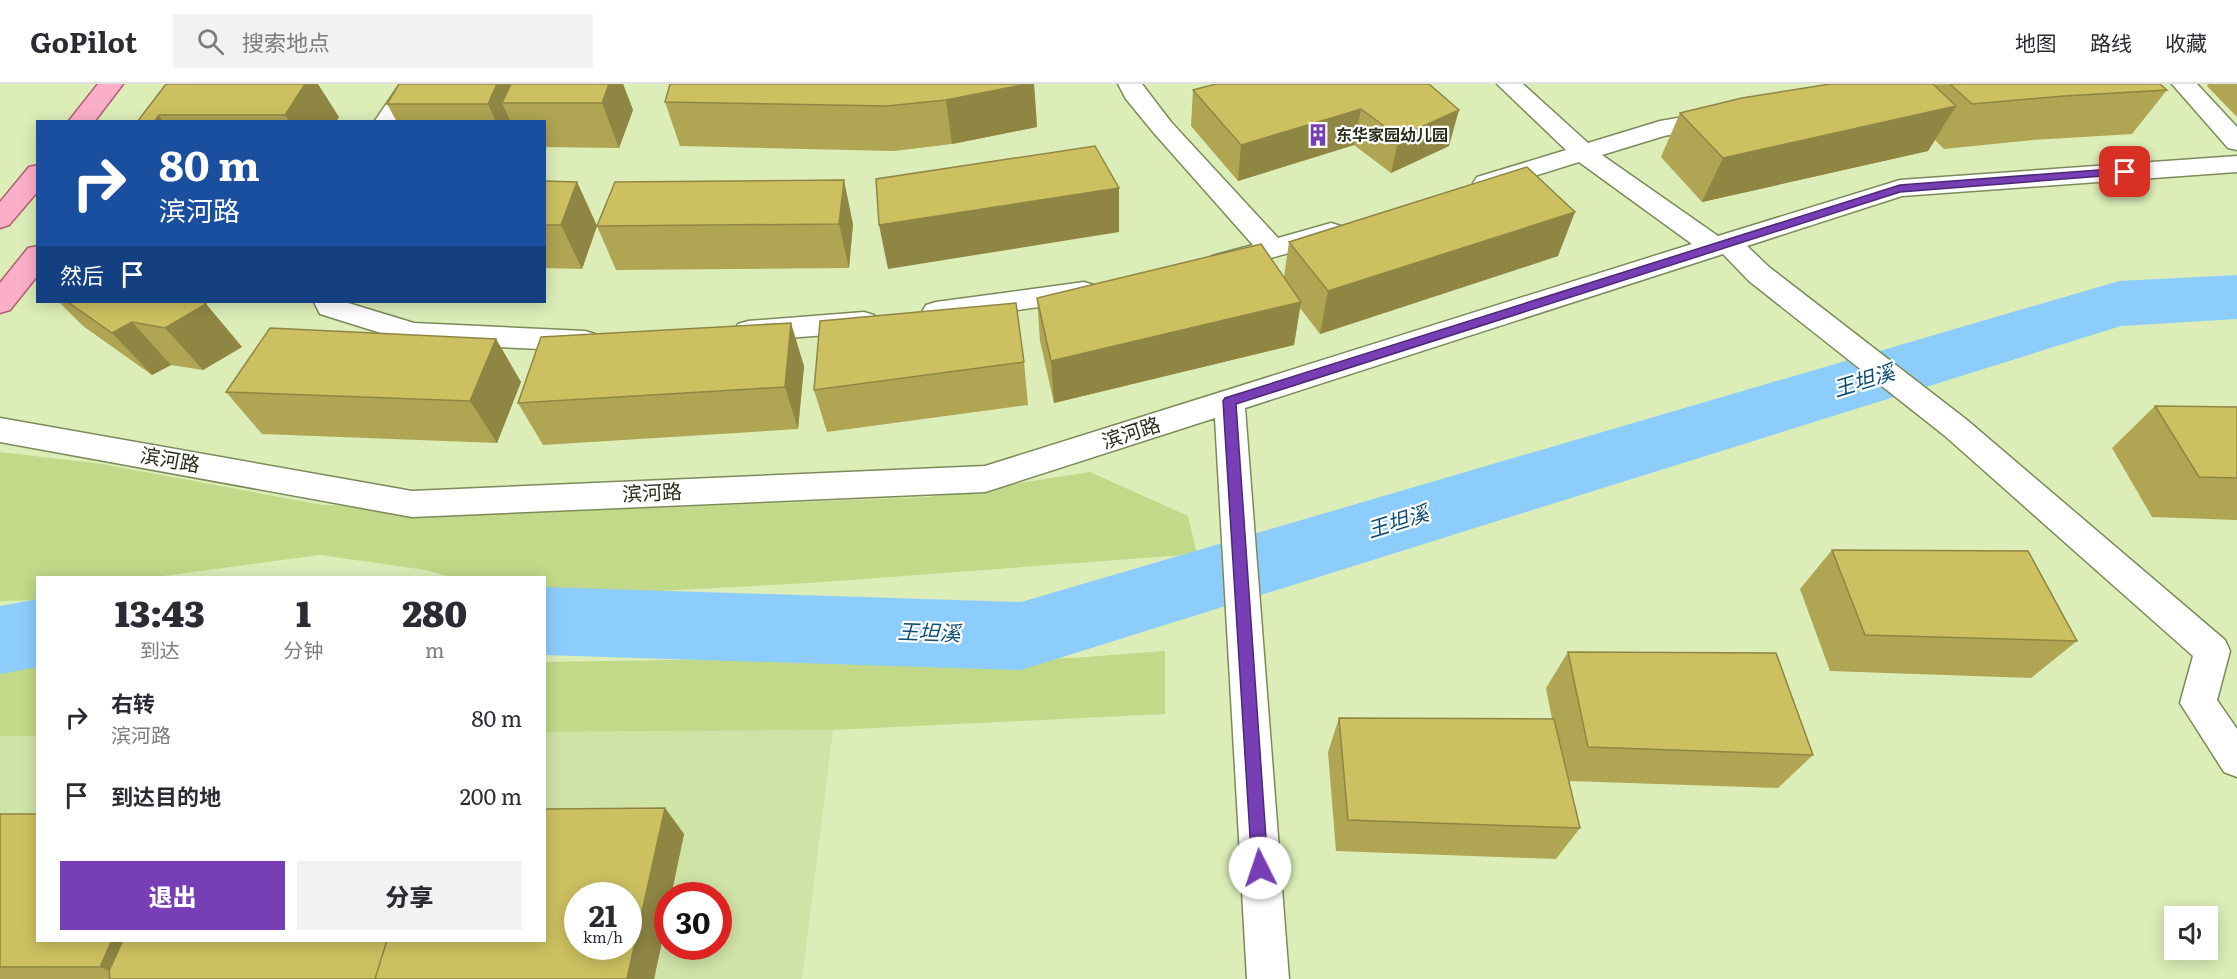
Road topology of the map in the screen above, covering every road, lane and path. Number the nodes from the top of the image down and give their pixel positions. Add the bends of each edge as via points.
1 (111, 84) edge
2 (412, 84) edge
3 (1130, 84) edge
4 (1509, 84) edge
5 (2184, 84) edge
6 (1742, 115) edge
7 (82, 120) edge
8 (387, 120) edge
9 (2237, 142) edge
10 (1584, 153) junction
11 (2237, 164) edge
12 (36, 175) edge
13 (1464, 190) edge
14 (0, 219) edge
15 (1357, 224) edge
16 (1722, 245) junction
17 (1273, 250) junction
18 (36, 258) edge
19 (1193, 270) edge
20 (1112, 288) edge
21 (0, 303) edge
22 (328, 303) edge
23 (721, 333) edge
24 (615, 340) edge
25 (1229, 401) junction
26 (0, 430) edge
27 (2237, 760) edge
28 (1268, 979) edge

1 - 7 main road
2 - 8 street
3 - 17 street via 1162,127
4 - 10 street
5 - 9 street
6 - 10 street via 1660,129
10 - 13 street
10 - 16 street
11 - 16 street, 滨河路 via 1900,188
12 - 14 main road
15 - 17 street
16 - 25 street, 滨河路
16 - 27 street via 1956,428 2212,651 2198,703
17 - 19 street
18 - 21 main road
20 - 23 street via 839,325
22 - 24 street via 330,307 413,333
25 - 26 street, 滨河路 via 986,479 412,504
25 - 28 street

